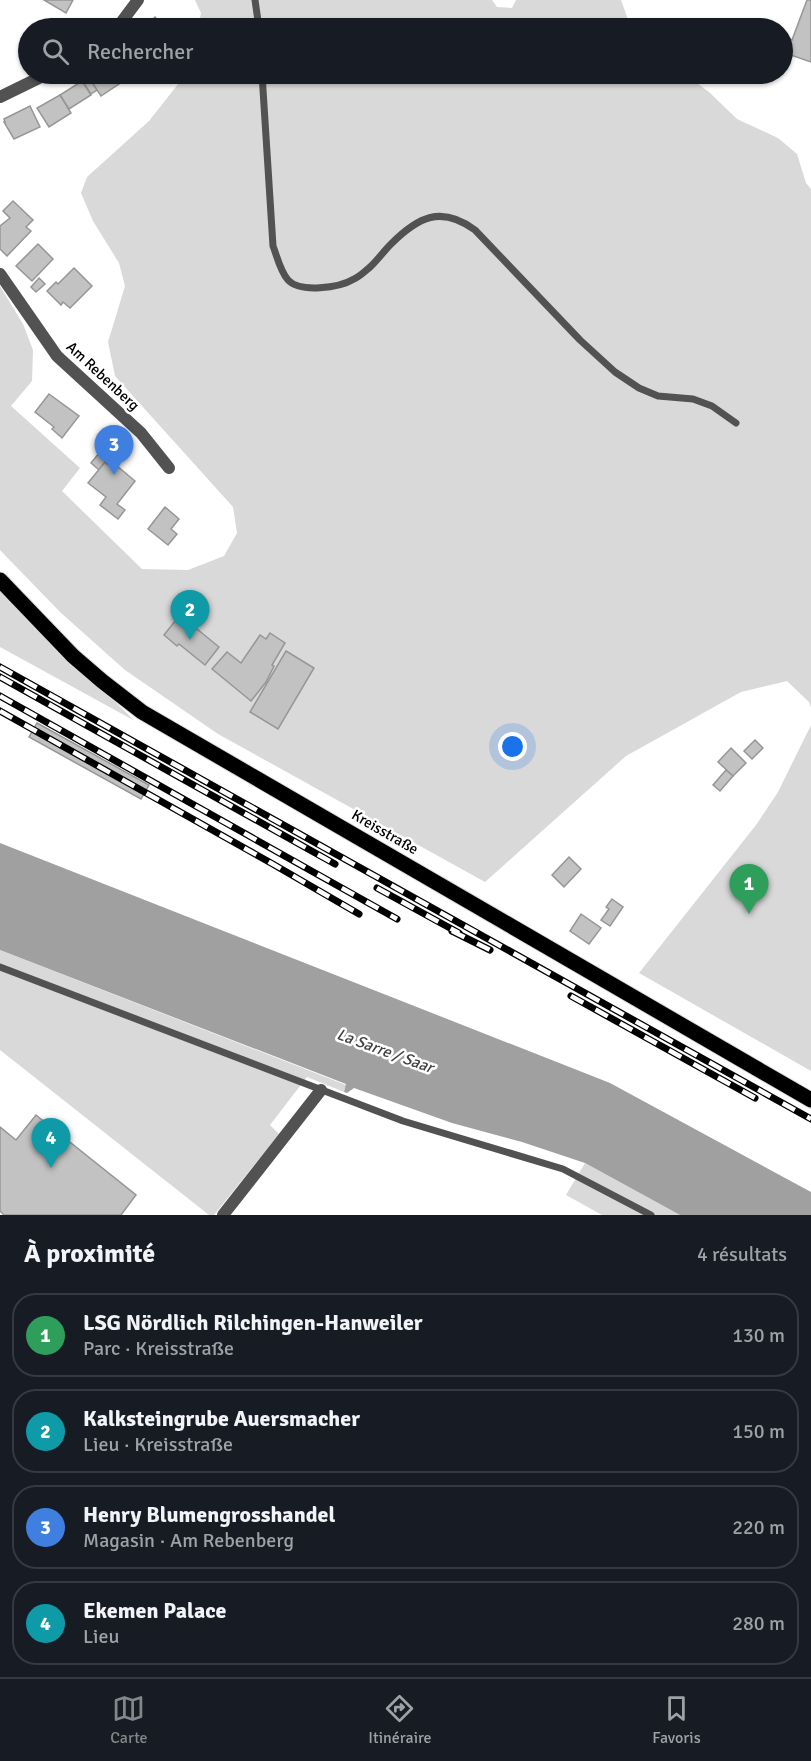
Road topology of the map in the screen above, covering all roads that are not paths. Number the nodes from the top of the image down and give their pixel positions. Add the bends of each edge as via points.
1 (138, 0) edge
2 (255, 0) edge
3 (124, 18) edge
4 (258, 18) edge
5 (27, 84) edge
6 (263, 84) edge
7 (0, 97) edge
8 (0, 274) edge
9 (736, 423) dead end
10 (169, 468) dead end
11 (0, 580) edge
12 (0, 967) edge
13 (321, 1090) junction
14 (811, 1100) edge
15 (223, 1215) edge
16 (651, 1215) edge

1 - 3 street
2 - 4 lane
5 - 7 street
6 - 9 lane via 273,246 288,281 315,288 342,284 371,266 421,220 450,216 475,230 615,372 658,396 693,399 712,406
8 - 10 street, Am Rebenberg via 57,356 141,433
11 - 14 main road, Kreisstraße via 73,656 142,712
12 - 13 lane
13 - 15 street
13 - 16 lane via 445,1136 563,1169

